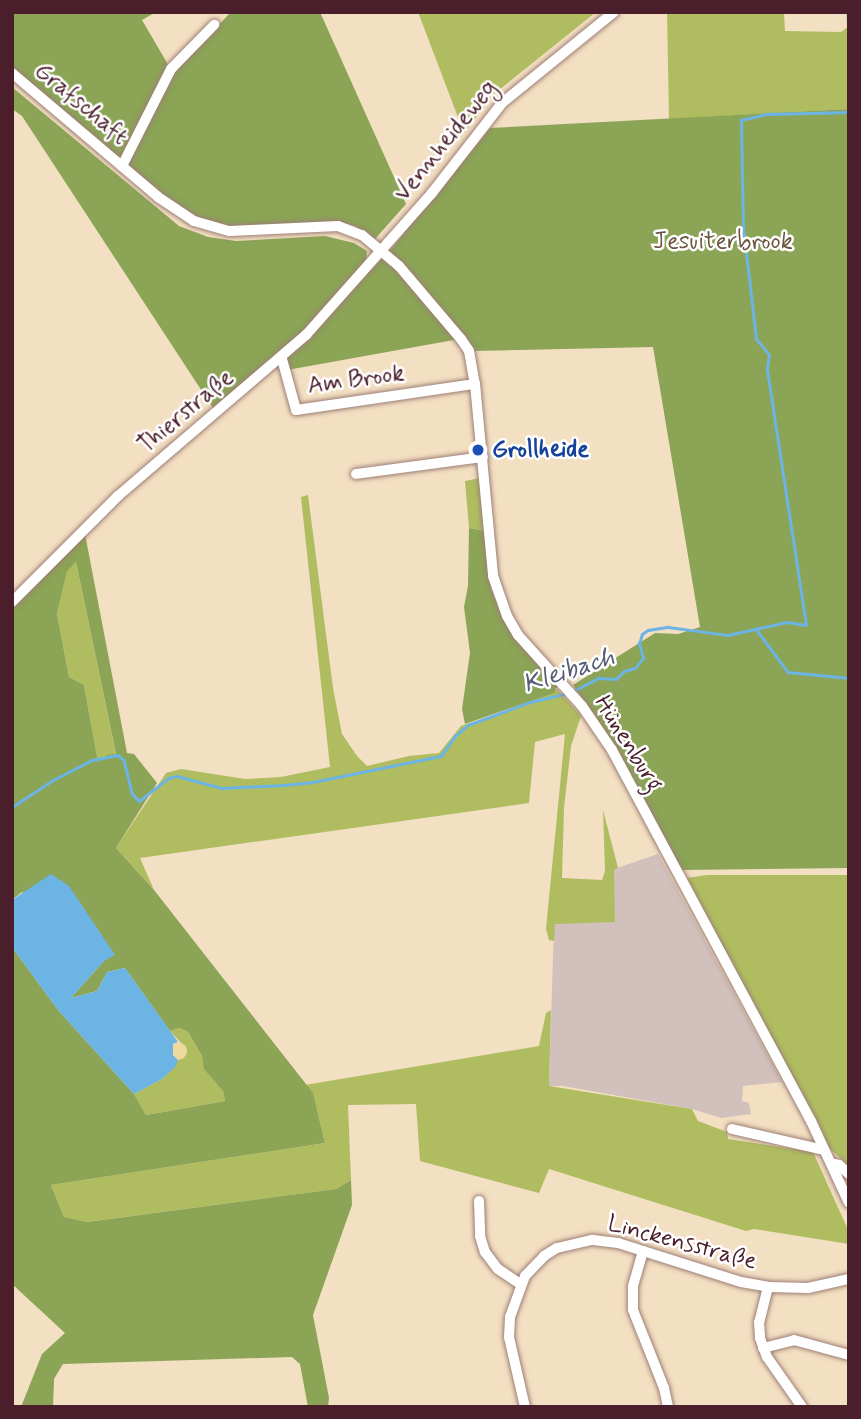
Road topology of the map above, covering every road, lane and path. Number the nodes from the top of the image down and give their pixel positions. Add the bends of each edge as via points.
1 (614, 12) edge
2 (214, 25) dead end
3 (12, 73) edge
4 (122, 166) junction
5 (383, 251) junction
6 (282, 359) junction
7 (475, 384) junction
8 (483, 457) junction
9 (356, 474) dead end
10 (12, 602) edge
11 (732, 1129) dead end
12 (824, 1150) junction
13 (831, 1163) junction
14 (849, 1174) edge
15 (479, 1201) dead end
16 (849, 1203) edge
17 (643, 1251) junction
18 (849, 1279) edge
19 (520, 1284) junction
20 (768, 1287) junction
21 (763, 1348) junction
22 (849, 1355) edge
23 (525, 1407) edge
24 (668, 1407) edge
25 (802, 1407) edge

1 - 5 street, Vennheideweg via 502,103
2 - 4 street, Grafschaft via 171,69
3 - 4 street, Grafschaft
4 - 5 street, Grafschaft via 179,213 209,227 252,231 338,226 362,235
5 - 6 street, Thierstraße
5 - 7 street, Hünenburg via 461,339 469,351
6 - 7 street, Am Brook via 296,410
6 - 10 street, Thierstraße via 113,501
7 - 8 street, Hünenburg
8 - 9 street
8 - 12 street, Hünenburg via 490,556 498,594 518,635 600,729
11 - 12 street
12 - 13 street, Hünenburg
13 - 14 street
13 - 16 street, Hünenburg
15 - 19 street via 485,1252 498,1269
17 - 19 street, Linckensstraße via 603,1240 566,1245 544,1256
17 - 20 street, Linckensstraße
17 - 24 street via 632,1287 632,1310
18 - 20 street, Linckensstraße via 808,1288
19 - 23 street, Linckensstraße via 509,1337
20 - 21 street via 758,1322
21 - 22 street via 794,1340
21 - 25 street

